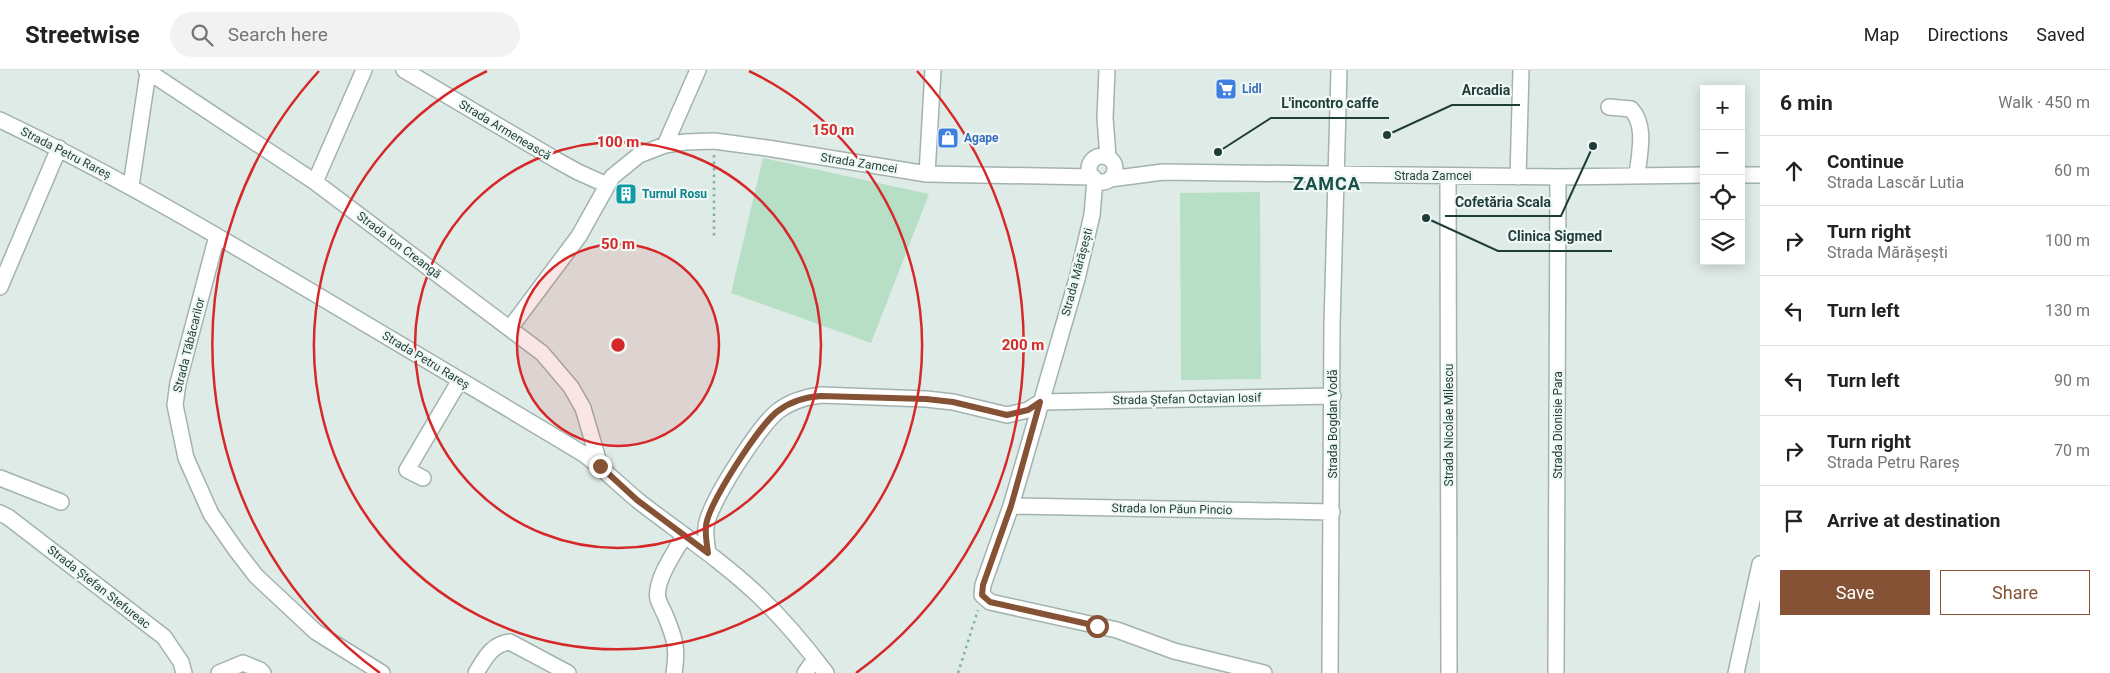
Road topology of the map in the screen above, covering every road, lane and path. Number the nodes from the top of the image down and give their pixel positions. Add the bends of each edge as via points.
1 (364, 70) edge
2 (404, 70) edge
3 (698, 70) edge
4 (933, 70) edge
5 (1107, 70) edge
6 (1339, 70) edge
7 (1521, 70) edge
8 (147, 71) edge
9 (1609, 107) dead end
10 (0, 120) edge
11 (714, 141) junction
12 (665, 145) junction
13 (59, 148) junction
14 (1101, 170) junction
15 (927, 174) junction
16 (1335, 175) junction
17 (1700, 175) edge
18 (1745, 175) edge
19 (1760, 175) edge
20 (1448, 176) junction
21 (1637, 176) junction
22 (1518, 177) junction
23 (1558, 177) junction
24 (315, 182) junction
25 (607, 185) junction
26 (131, 186) junction
27 (217, 236) junction
28 (714, 238) dead end
29 (0, 287) edge
30 (510, 328) junction
31 (460, 380) junction
32 (1333, 396) junction
33 (1040, 402) junction
34 (600, 466) junction
35 (0, 478) edge
36 (423, 478) dead end
37 (61, 502) dead end
38 (1011, 506) junction
39 (1332, 512) junction
40 (0, 513) edge
41 (684, 536) junction
42 (708, 553) junction
43 (1760, 564) edge
44 (982, 595) junction
45 (815, 659) junction
46 (373, 671) edge
47 (184, 673) edge
48 (219, 673) edge
49 (263, 673) edge
50 (476, 673) edge
51 (568, 673) edge
52 (674, 673) edge
53 (806, 673) edge
54 (826, 673) edge
55 (958, 673) edge
56 (1264, 673) edge
57 (1330, 673) edge
58 (1449, 673) edge
59 (1556, 673) edge
60 (1736, 673) edge

1 - 24 street
2 - 25 street, Strada Armenească via 564,165
3 - 12 street
4 - 15 street
5 - 14 street, Strada Mărășești
6 - 16 street, Strada Bogdan Vodă
7 - 22 street
8 - 24 street, Strada Ion Creangă
8 - 26 street
9 - 21 street via 1631,109 1638,116
10 - 13 street, Strada Petru Rareș
11 - 12 street, Strada Zamcei
11 - 15 street, Strada Zamcei
11 - 28 path
12 - 25 street, Strada Zamcei via 640,155 612,177
13 - 26 street, Strada Petru Rareș
13 - 29 street
14 - 15 street, Strada Zamcei via 1054,176
14 - 16 street, Strada Zamcei
14 - 33 street, Strada Mărășești via 1077,279
16 - 20 street, Strada Zamcei
16 - 32 street, Strada Bogdan Vodă
17 - 21 street, Strada Zamcei
18 - 19 street
20 - 22 street, Strada Zamcei
20 - 58 street, Strada Nicolae Milescu
21 - 23 street, Strada Zamcei
22 - 23 street, Strada Zamcei
23 - 59 street, Strada Dionisie Para
24 - 30 street, Strada Ion Creangă
25 - 30 street, Strada Zamcei via 579,236
26 - 27 street, Strada Petru Rareș
27 - 31 street, Strada Petru Rareș
27 - 46 street, Strada Tăbăcarilor via 175,405 186,458 211,514 256,576 316,632
30 - 34 street, Strada Ion Creangă via 542,353 570,388 583,408
31 - 34 street, Strada Petru Rareș
31 - 36 street via 407,470
32 - 33 street, Strada Ștefan Octavian Iosif
32 - 39 street, Strada Bogdan Vodă
33 - 38 street, Strada Mărășești
33 - 42 street via 1028,410 1007,415 926,399 821,396 806,397 789,404 766,424 727,481 708,517
34 - 41 street, Strada Petru Rareș
35 - 37 street
38 - 39 street, Strada Ion Păun Pincio
38 - 44 street, Strada Mărășești
39 - 57 street, Strada Bogdan Vodă
40 - 47 street, Strada Ștefan Stefureac via 164,637 181,662
41 - 42 street, Strada Petru Rareș
41 - 52 street via 658,589 658,600 675,639
42 - 45 street, Strada Petru Rareș via 758,595
43 - 60 street
44 - 55 path
44 - 56 street via 990,602 1117,630 1174,651
45 - 53 street
45 - 54 street, Strada Petru Rareș
48 - 49 street via 243,663
50 - 51 street via 488,653 498,644 510,642

